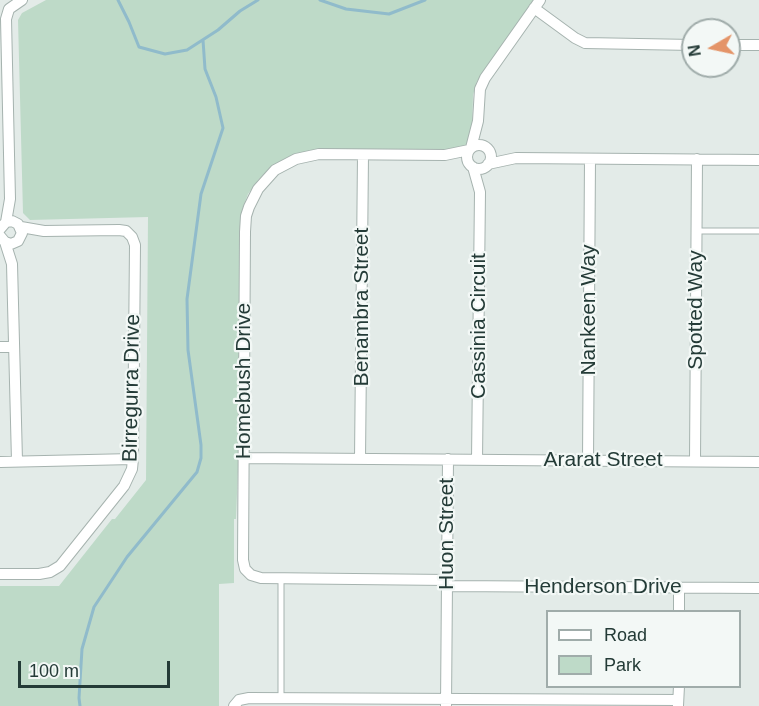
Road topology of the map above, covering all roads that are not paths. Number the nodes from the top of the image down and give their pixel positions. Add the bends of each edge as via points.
1 (21, 0) edge
2 (537, 4) edge
3 (681, 45) edge
4 (741, 45) edge
5 (759, 45) edge
6 (478, 120) junction
7 (470, 149) junction
8 (487, 149) junction
9 (363, 155) junction
10 (445, 155) junction
11 (516, 158) junction
12 (590, 159) junction
13 (697, 159) junction
14 (759, 160) edge
15 (487, 165) junction
16 (471, 166) junction
17 (480, 192) junction
18 (10, 199) junction
19 (19, 226) junction
20 (44, 231) junction
21 (697, 231) junction
22 (759, 231) edge
23 (2, 232) edge
24 (19, 240) junction
25 (12, 264) junction
26 (0, 347) edge
27 (13, 347) junction
28 (243, 458) junction
29 (133, 459) junction
30 (360, 459) junction
31 (447, 459) junction
32 (477, 459) junction
33 (588, 460) junction
34 (17, 461) junction
35 (695, 461) junction
36 (0, 462) edge
37 (759, 462) edge
38 (0, 574) edge
39 (281, 579) junction
40 (447, 583) junction
41 (680, 587) junction
42 (759, 588) edge
43 (679, 610) edge
44 (280, 698) junction
45 (446, 703) edge
46 (678, 703) edge
47 (234, 706) edge

1 - 18 street via 9,9 6,19
2 - 3 street via 574,38 585,43
2 - 6 street via 485,78 479,95
4 - 5 street
6 - 7 street
6 - 8 street
7 - 8 street via 478,145
7 - 10 street, Homebush Drive
7 - 16 street via 467,157
8 - 11 street
8 - 15 street
9 - 10 street, Homebush Drive
9 - 28 street, Homebush Drive via 319,154 296,159 269,176 253,197 245,232
9 - 30 street, Benambra Street
10 - 16 street, Homebush Drive
11 - 12 street
11 - 15 street
12 - 13 street
12 - 33 street, Nankeen Way
13 - 14 street
13 - 21 street, Spotted Way
15 - 16 street via 480,169
15 - 17 street, Cassinia Circuit
16 - 17 street, Cassinia Circuit
17 - 32 street, Cassinia Circuit
18 - 19 street
18 - 23 street
19 - 20 street
19 - 23 street via 12,221
19 - 24 street
20 - 24 street
20 - 29 street, Birregurra Drive via 119,230 126,231 134,240
21 - 22 lane
21 - 35 street, Spotted Way
23 - 24 street via 11,244
23 - 25 street
24 - 25 street
25 - 27 street
26 - 27 street
27 - 34 street
28 - 30 street, Huon Street
28 - 39 street, Homebush Drive via 243,564 255,577
29 - 34 street
29 - 38 street, Birregurra Drive via 124,486 60,566 39,574
30 - 31 street, Huon Street
31 - 32 street, Ararat Street
31 - 40 street, Huon Street
32 - 33 street, Ararat Street
33 - 35 street, Ararat Street
34 - 36 street
35 - 37 street, Ararat Street
39 - 40 street, Homebush Drive
39 - 44 lane
40 - 41 street, Henderson Drive
40 - 45 street, Huon Street
41 - 42 street, Henderson Drive
41 - 43 street
44 - 45 street
44 - 47 street via 242,699
45 - 46 street

